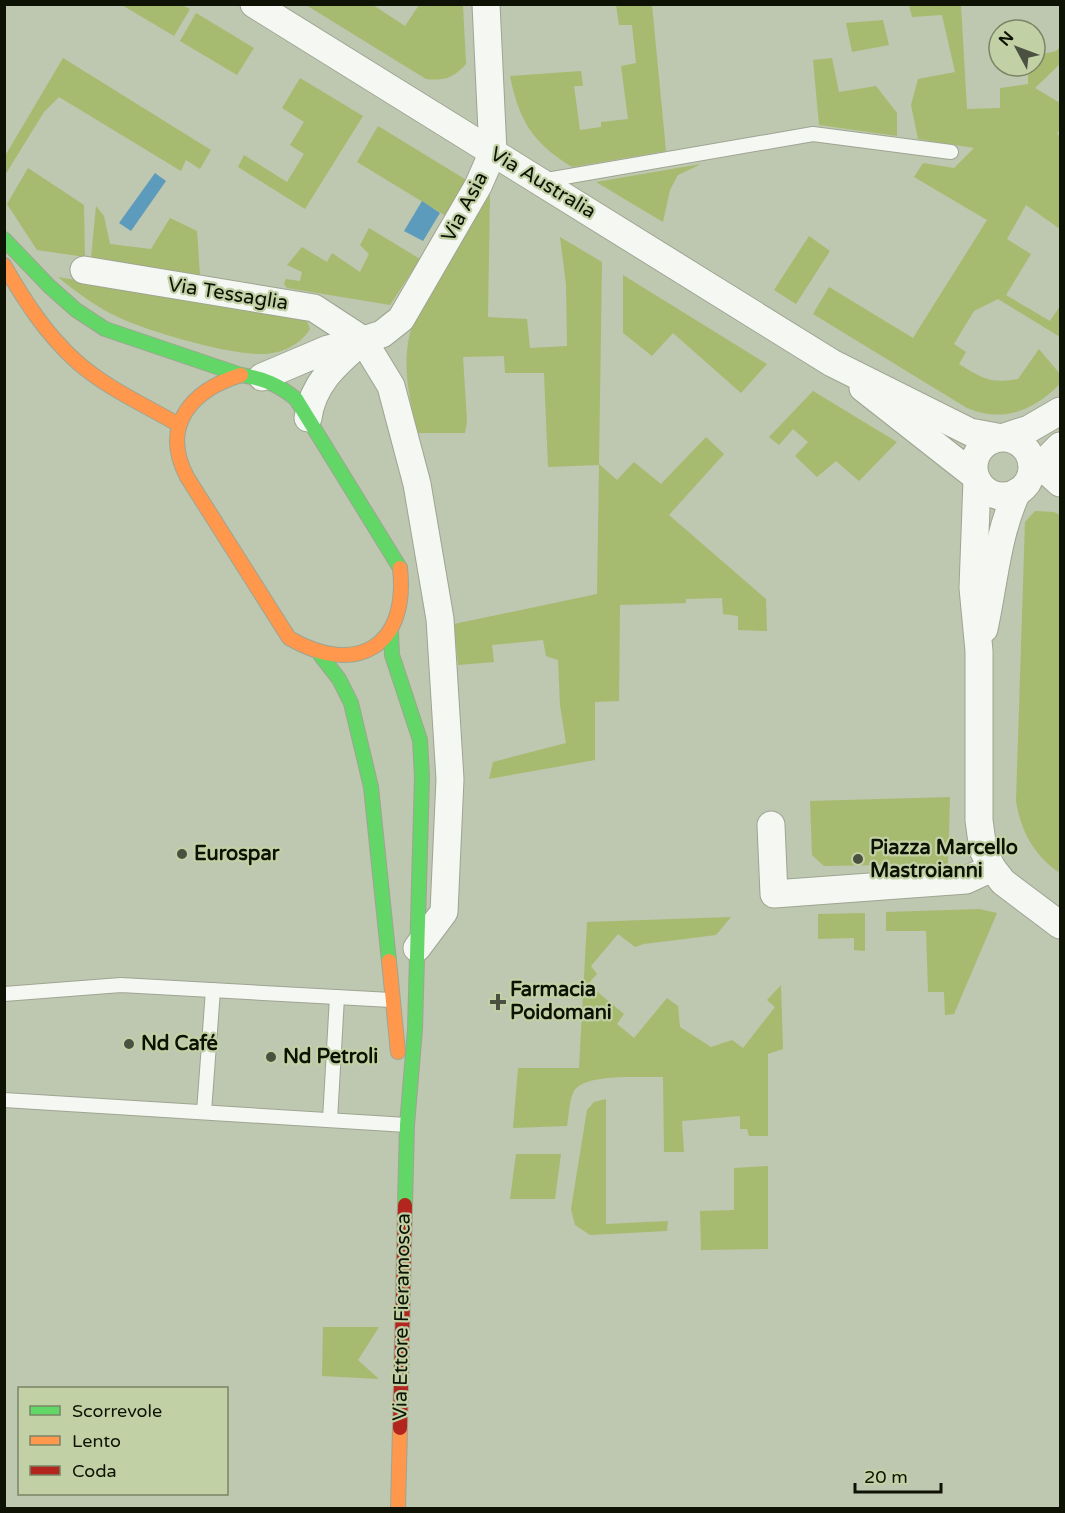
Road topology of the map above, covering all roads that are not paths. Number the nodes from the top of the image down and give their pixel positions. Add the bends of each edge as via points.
1 (254, 4) edge
2 (486, 4) edge
3 (493, 152) junction
4 (951, 152) dead end
5 (541, 181) junction
6 (4, 239) edge
7 (4, 265) edge
8 (84, 270) dead end
9 (363, 340) junction
10 (832, 363) junction
11 (251, 376) junction
12 (1060, 411) edge
13 (308, 418) junction
14 (179, 425) junction
15 (1000, 437) junction
16 (1060, 446) edge
17 (1028, 476) junction
18 (976, 478) junction
19 (1060, 483) edge
20 (1060, 496) edge
21 (390, 632) junction
22 (979, 651) junction
23 (321, 656) junction
24 (771, 825) dead end
25 (992, 868) junction
26 (1060, 925) edge
27 (417, 948) junction
28 (213, 990) junction
29 (4, 994) edge
30 (337, 997) junction
31 (391, 1000) junction
32 (4, 1100) edge
33 (204, 1112) junction
34 (330, 1120) junction
35 (407, 1125) junction
36 (398, 1509) edge

1 - 3 street, Via Australia
2 - 3 street, Via Asia
3 - 5 street, Via Australia
3 - 9 street, Via Asia via 478,186 401,319 381,334
4 - 5 lane via 813,134
5 - 10 street, Via Australia
6 - 11 main road via 56,292 105,330
7 - 14 main road via 27,304 61,347 90,372
8 - 9 street, Via Tessaglia via 314,308
9 - 11 street
9 - 13 street via 320,383
9 - 27 street via 391,386 417,484 440,620 450,778 447,895 444,912
10 - 15 street via 969,432
10 - 18 street
11 - 13 main road via 280,385 296,399
11 - 14 main road via 221,379 203,390 189,405
12 - 15 street via 1029,429
13 - 21 main road via 400,566 404,602
14 - 23 main road via 181,464 289,638
15 - 17 street via 1015,439 1024,446
15 - 18 street via 980,448 973,466
16 - 17 street
17 - 18 street via 1006,496 984,489
17 - 19 street
17 - 20 street
17 - 22 street via 1003,526
18 - 22 street via 973,588
21 - 23 main road via 374,647 357,655
21 - 27 main road via 392,655 420,740
22 - 25 street via 979,820 982,850
23 - 31 main road via 351,703 371,787
24 - 25 street via 774,894 966,880
25 - 26 street via 1003,882
27 - 35 main road
28 - 29 lane via 121,985
28 - 30 lane
28 - 33 lane
30 - 31 lane
30 - 34 lane
31 - 35 main road
32 - 33 lane
33 - 34 lane
34 - 35 lane
35 - 36 main road, Via Ettore Fieramosca

